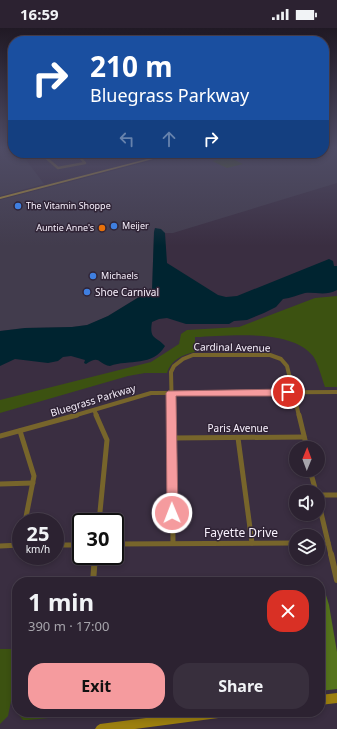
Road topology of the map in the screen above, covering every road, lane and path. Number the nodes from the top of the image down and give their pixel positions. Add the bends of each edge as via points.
1 (66, 181) edge
2 (0, 198) edge
3 (293, 392) junction
4 (337, 392) edge
5 (171, 393) junction
6 (94, 410) junction
7 (20, 431) junction
8 (0, 436) edge
9 (304, 437) junction
10 (172, 438) junction
11 (238, 438) junction
12 (305, 441) edge
13 (33, 483) junction
14 (0, 484) edge
15 (325, 495) edge
16 (337, 495) edge
17 (27, 513) edge
18 (100, 513) edge
19 (323, 521) edge
20 (173, 543) junction
21 (252, 543) junction
22 (289, 543) edge
23 (328, 543) joint
24 (124, 544) edge
25 (12, 545) edge
26 (0, 546) edge
27 (94, 565) edge
28 (93, 577) edge
29 (337, 580) edge
30 (337, 698) edge
31 (325, 699) edge
32 (189, 717) edge
33 (100, 729) edge

1 - 2 main road
3 - 4 street, Bluegrass Parkway
3 - 5 street, Bluegrass Parkway
3 - 5 street, Cardinal Avenue via 285,363 264,354 188,356 173,367
3 - 9 street, Cardinal Avenue
5 - 6 street, Bluegrass Parkway via 140,395
5 - 10 street, Cardinal Avenue
6 - 7 street, Bluegrass Parkway
6 - 18 street via 107,440
7 - 8 street, Bluegrass Parkway
7 - 13 street via 33,473
9 - 11 street, Paris Avenue
9 - 12 street, Cardinal Avenue
10 - 11 street, Paris Avenue
10 - 20 street, Cardinal Avenue
11 - 21 street
13 - 14 street
13 - 17 street
15 - 16 street
19 - 23 street
20 - 21 street, Fayette Drive
20 - 24 street, Fayette Drive
21 - 22 street, Fayette Drive
23 - 29 street
25 - 26 street
27 - 28 street
30 - 31 main road
32 - 33 main road

